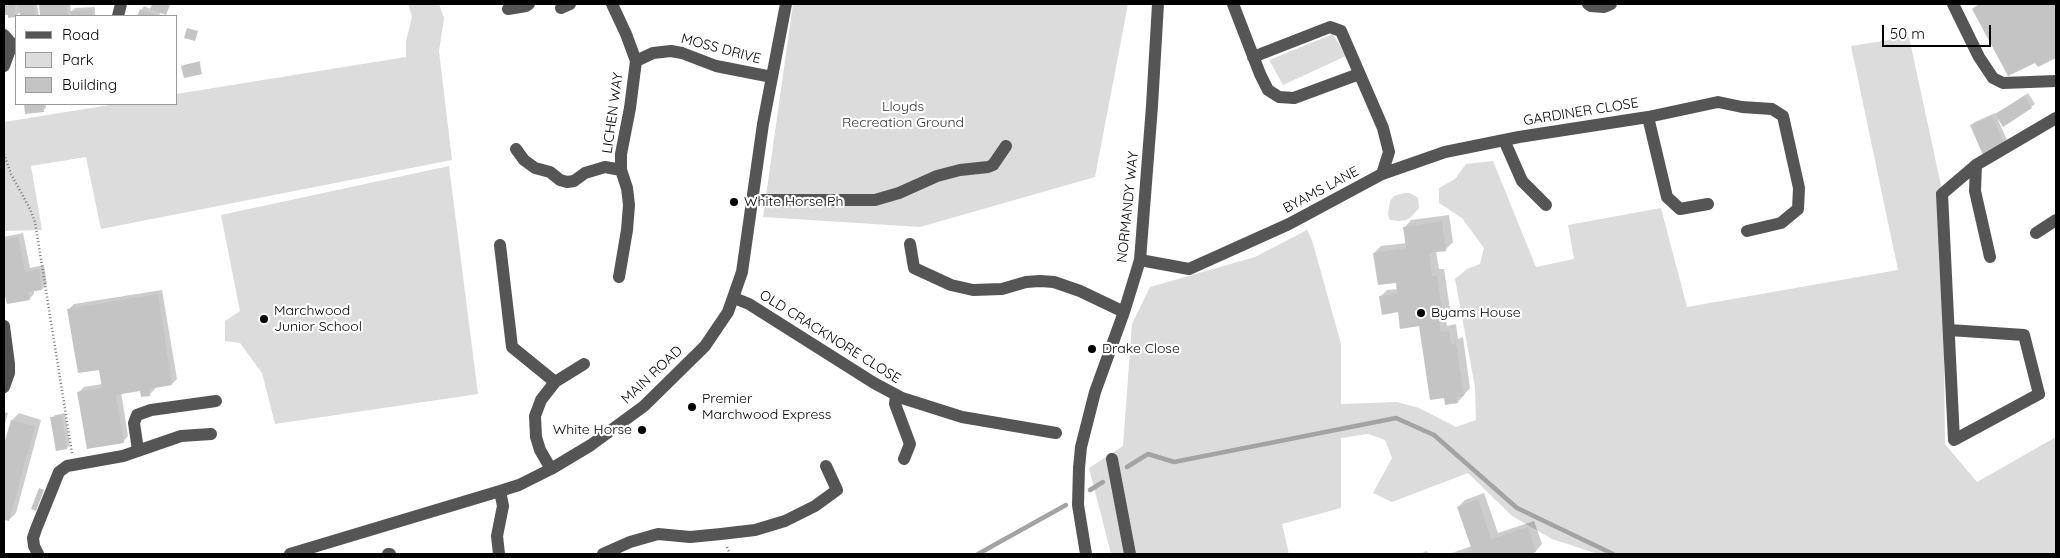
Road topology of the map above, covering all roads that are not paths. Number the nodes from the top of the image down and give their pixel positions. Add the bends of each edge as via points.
1 (529, 4) edge
2 (612, 4) edge
3 (786, 4) edge
4 (1158, 4) edge
5 (1233, 4) edge
6 (1588, 4) edge
7 (1611, 4) edge
8 (1953, 4) edge
9 (508, 9) dead end
10 (4, 35) edge
11 (14, 47) edge
12 (1252, 57) junction
13 (636, 60) junction
14 (4, 66) edge
15 (1359, 74) junction
16 (772, 77) junction
17 (2056, 81) edge
18 (1648, 117) junction
19 (2056, 118) edge
20 (1520, 137) joint
21 (1504, 140) junction
22 (1006, 146) dead end
23 (516, 149) dead end
24 (1976, 165) junction
25 (621, 170) junction
26 (1382, 174) junction
27 (752, 200) junction
28 (1708, 204) dead end
29 (1546, 205) dead end
30 (2056, 220) edge
31 (1747, 231) dead end
32 (2036, 233) dead end
33 (910, 244) dead end
34 (500, 245) dead end
35 (1990, 257) dead end
36 (1140, 260) junction
37 (619, 277) dead end
38 (734, 298) junction
39 (1124, 312) junction
40 (4, 326) edge
41 (1949, 330) junction
42 (584, 364) dead end
43 (555, 382) junction
44 (4, 386) edge
45 (896, 395) junction
46 (216, 401) dead end
47 (1056, 433) dead end
48 (210, 434) dead end
49 (138, 450) junction
50 (904, 458) dead end
51 (1112, 459) dead end
52 (826, 466) dead end
53 (551, 469) junction
54 (500, 491) junction
55 (38, 554) edge
56 (290, 554) edge
57 (499, 554) edge
58 (604, 554) edge
59 (1086, 554) edge
60 (1130, 554) edge

1 - 9 street
2 - 13 street
3 - 16 street, MAIN ROAD
4 - 36 street, NORMANDY WAY
5 - 12 street
6 - 7 street via 1604,7
8 - 17 street via 1993,78 2003,83
10 - 11 street
11 - 14 street
12 - 15 street via 1268,90 1279,97 1294,98
12 - 15 street via 1330,27 1341,31
13 - 16 street, MOSS DRIVE via 652,53 671,51 716,66
13 - 25 street, LICHEN WAY
15 - 26 street via 1383,128 1389,152
16 - 27 street, MAIN ROAD
18 - 20 street, GARDINER CLOSE
18 - 28 street, GARDINER CLOSE via 1666,197 1680,209
18 - 31 street, GARDINER CLOSE via 1718,102 1742,108 1772,109 1783,116 1799,188 1798,209 1781,223
19 - 24 street
20 - 21 street, BYAMS LANE
21 - 26 street, BYAMS LANE via 1445,152
21 - 29 street via 1522,180
22 - 27 street via 993,165 937,176 875,200
23 - 25 street via 535,168 567,182 605,167
24 - 35 street via 1975,191
24 - 41 street via 1942,194
25 - 37 street, LICHEN WAY via 629,206
26 - 36 street, BYAMS LANE via 1288,224 1189,269
27 - 38 street, MAIN ROAD via 744,264
30 - 32 street
33 - 39 street via 914,268 951,285 973,290 1002,289 1026,282 1054,282
34 - 43 street via 512,347
36 - 39 street, NORMANDY WAY
38 - 45 street, OLD CRACKNORE CLOSE via 758,309
38 - 53 street, MAIN ROAD via 714,334 658,394 611,431
39 - 59 street, NORMANDY WAY via 1095,392 1081,447 1078,505
40 - 44 street via 9,364
41 - 41 street via 1954,440 2039,394 2024,335
42 - 43 street
43 - 53 street via 540,400 535,416 536,437
45 - 47 street, OLD CRACKNORE CLOSE via 962,418
45 - 50 street via 910,444
46 - 49 street via 150,410 137,415 134,423
48 - 49 street via 181,436
49 - 55 street via 123,456 74,464 59,472 33,538
51 - 60 street
52 - 58 street via 837,490 785,521 754,530 721,534 690,537 658,534
53 - 54 street, MAIN ROAD
54 - 56 street, MAIN ROAD
54 - 57 street via 503,506 497,536

